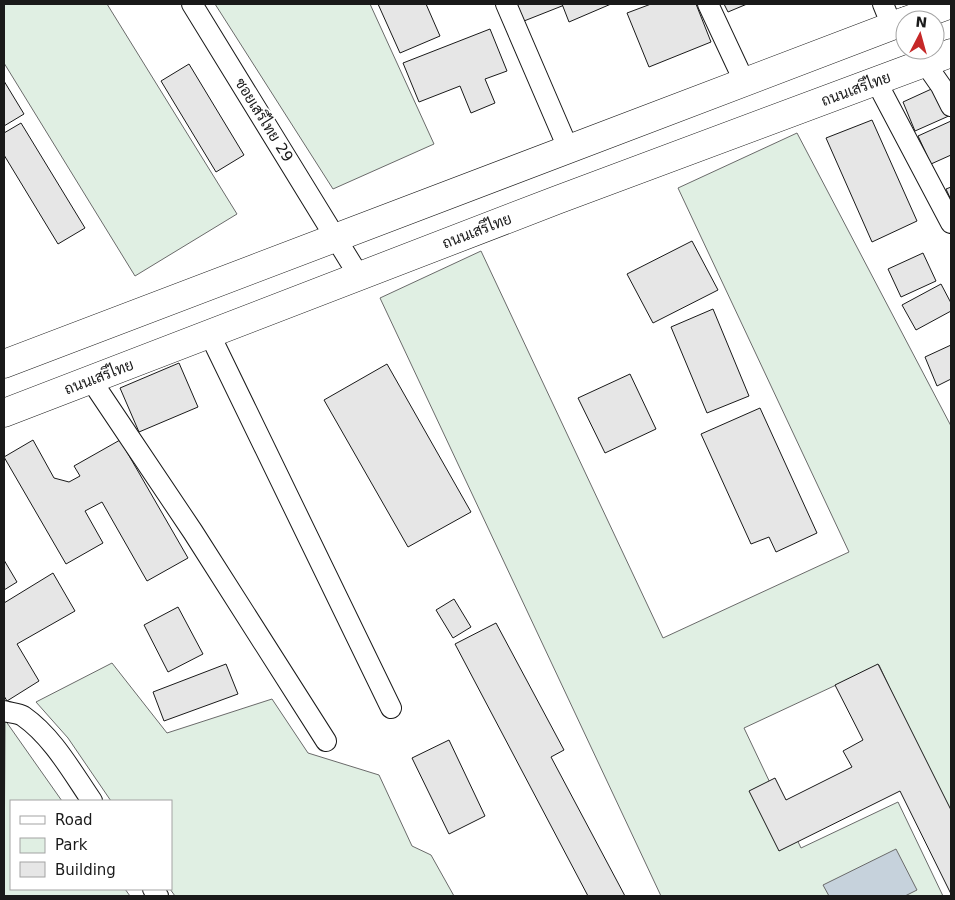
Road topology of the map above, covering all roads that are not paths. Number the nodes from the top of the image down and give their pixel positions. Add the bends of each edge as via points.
1 (192, 4) edge
2 (506, 4) edge
3 (708, 4) edge
4 (951, 4) edge
5 (928, 10) edge
6 (895, 19) edge
7 (951, 53) edge
8 (926, 63) junction
9 (744, 81) junction
10 (876, 81) junction
11 (951, 106) edge
12 (568, 148) junction
13 (951, 223) edge
14 (336, 236) junction
15 (359, 276) junction
16 (210, 335) junction
17 (4, 364) edge
18 (91, 380) junction
19 (4, 413) edge
20 (392, 708) dead end
21 (4, 712) edge
22 (326, 741) dead end
23 (91, 800) edge

1 - 14 street, ซอยเสรีไทย 29
2 - 12 street
3 - 9 street
4 - 5 main road
6 - 9 main road
7 - 8 main road, ถนนเสรีไทย
8 - 10 main road, ถนนเสรีไทย
8 - 11 street
9 - 12 main road
10 - 13 street
10 - 15 main road, ถนนเสรีไทย
12 - 14 main road
14 - 15 street, ซอยเสรีไทย 29
14 - 17 main road
15 - 16 main road, ถนนเสรีไทย
16 - 18 main road, ถนนเสรีไทย
16 - 20 street
18 - 19 main road, ถนนเสรีไทย
18 - 22 street via 193,532
21 - 23 street via 21,715 56,748

